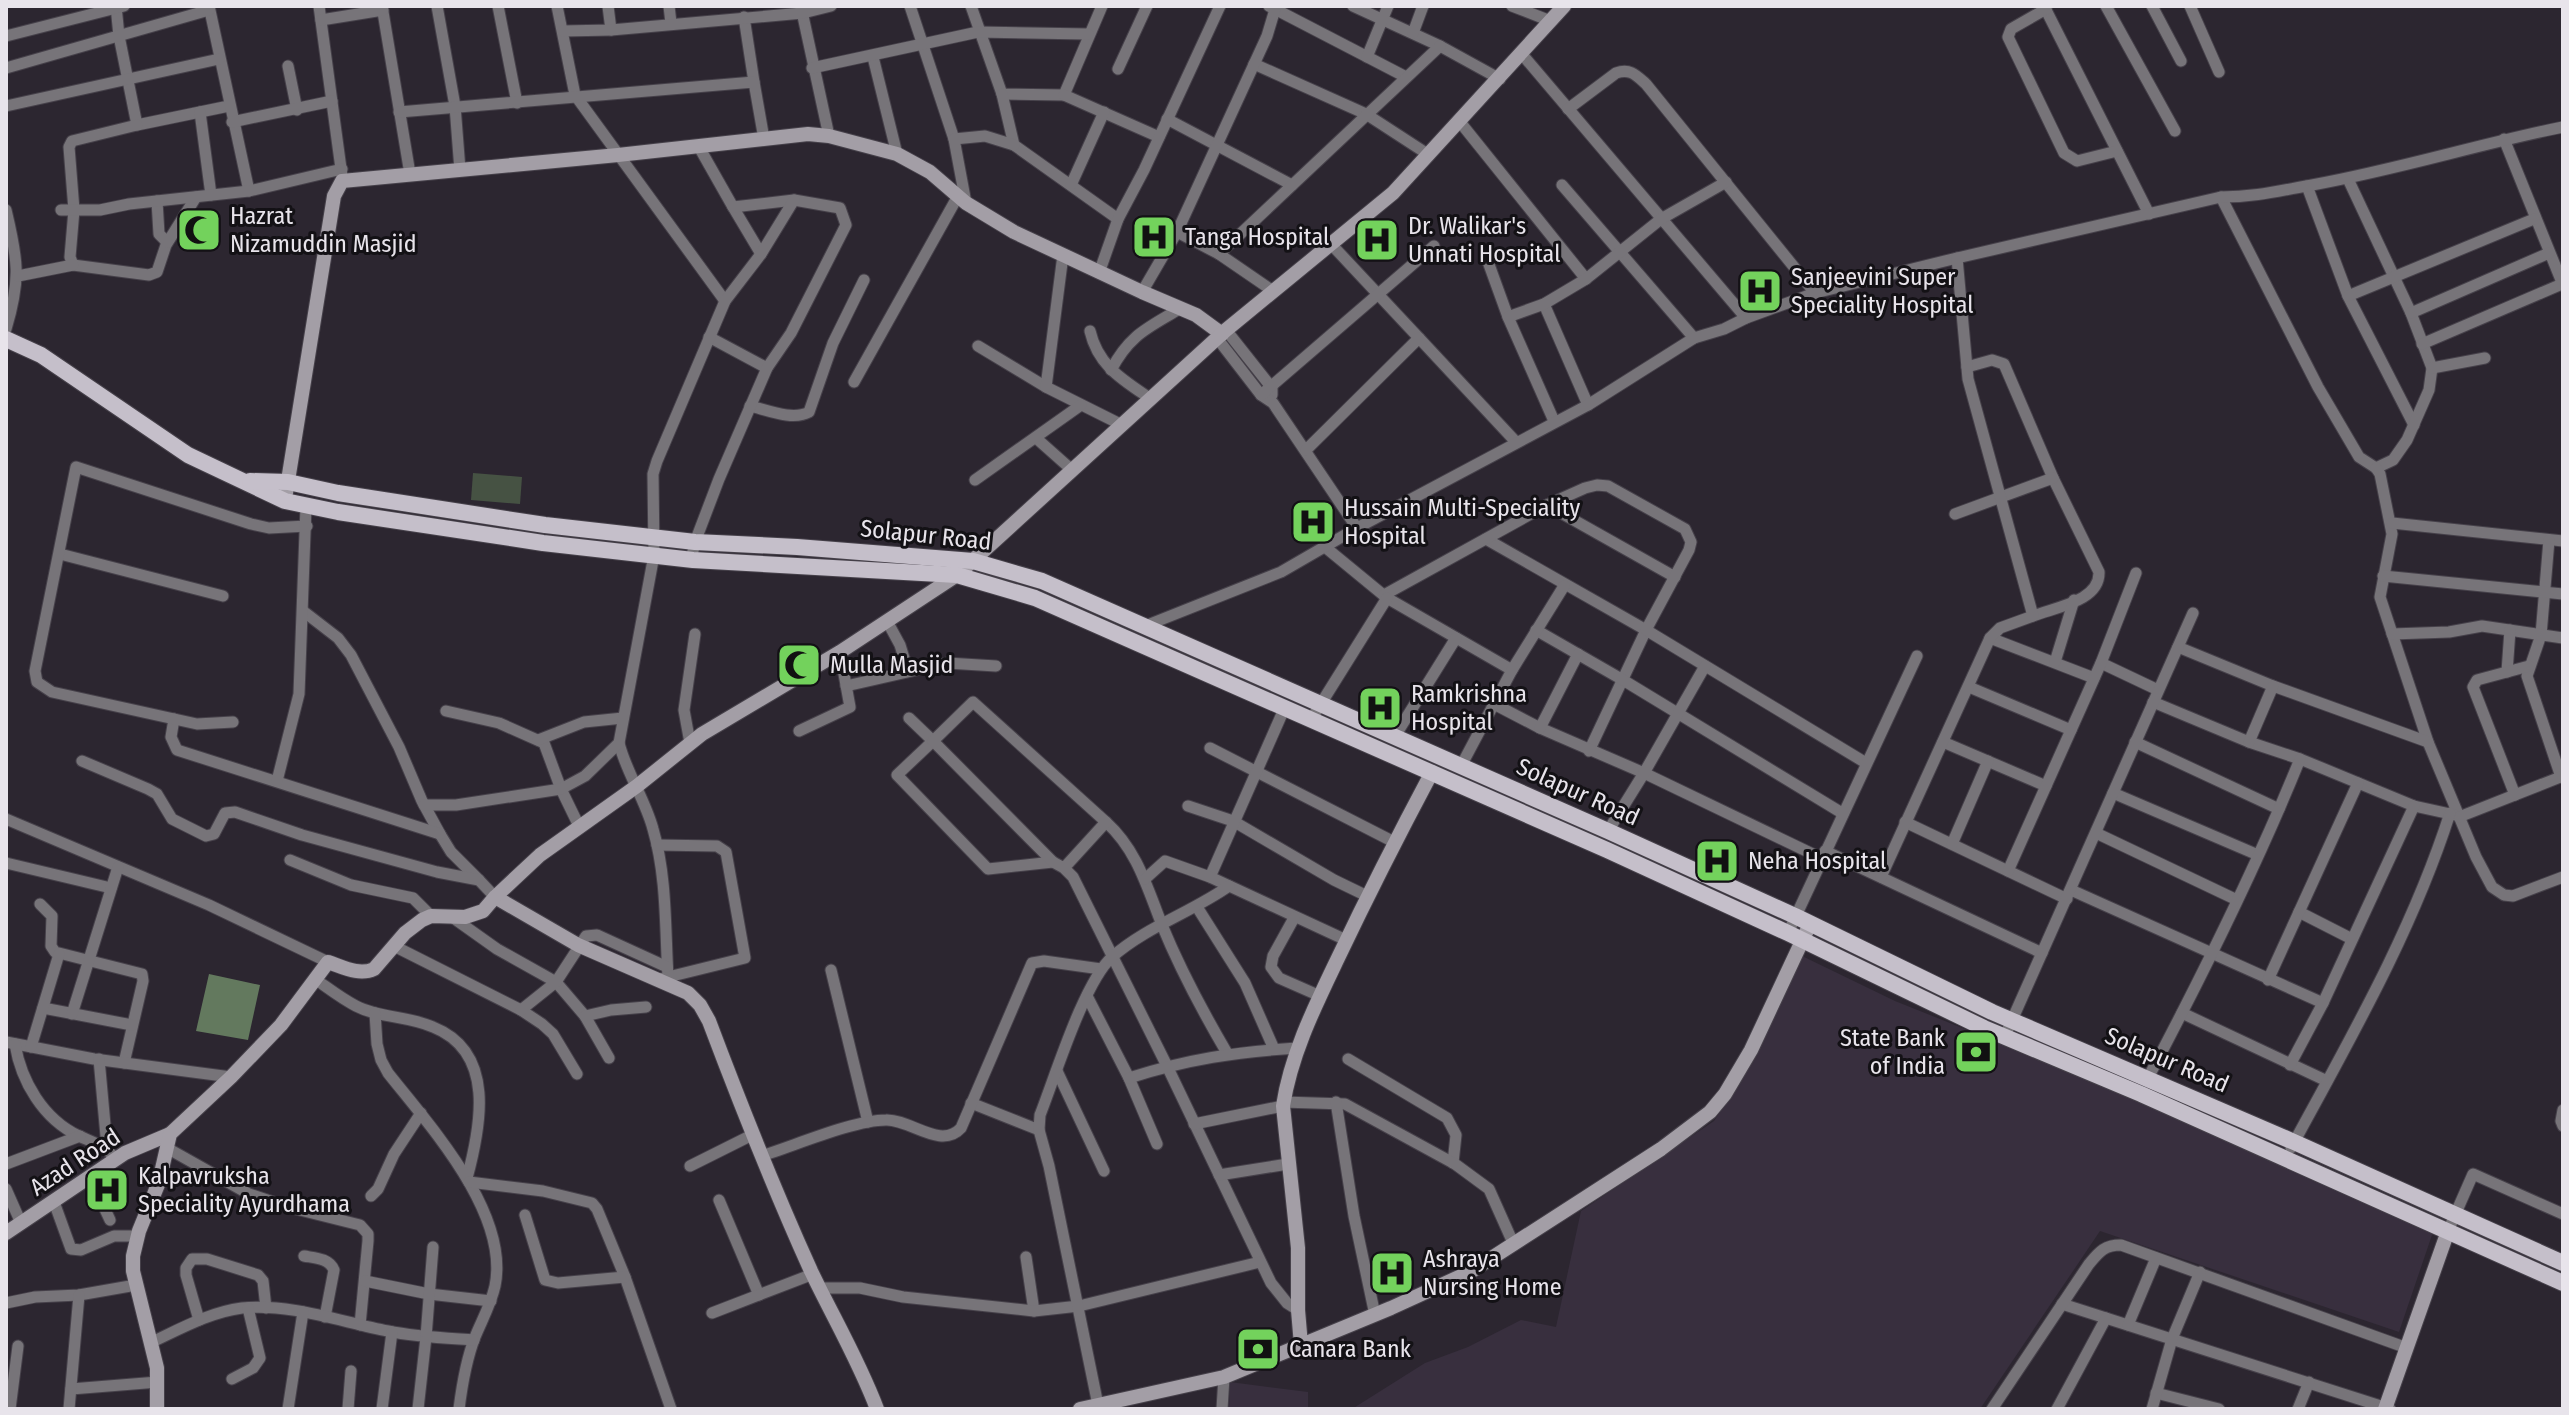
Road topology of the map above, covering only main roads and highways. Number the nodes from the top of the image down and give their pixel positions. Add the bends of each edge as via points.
1 (6, 339) edge
2 (245, 481) junction
3 (2563, 1263) edge
4 (2563, 1283) edge

1 - 2 main road, Solapur Road via 41,355 188,455
2 - 3 main road, Solapur Road via 288,482 530,523 695,542 973,561 1042,581
2 - 4 main road, Solapur Road via 306,506 543,543 691,560 957,575 1035,598

